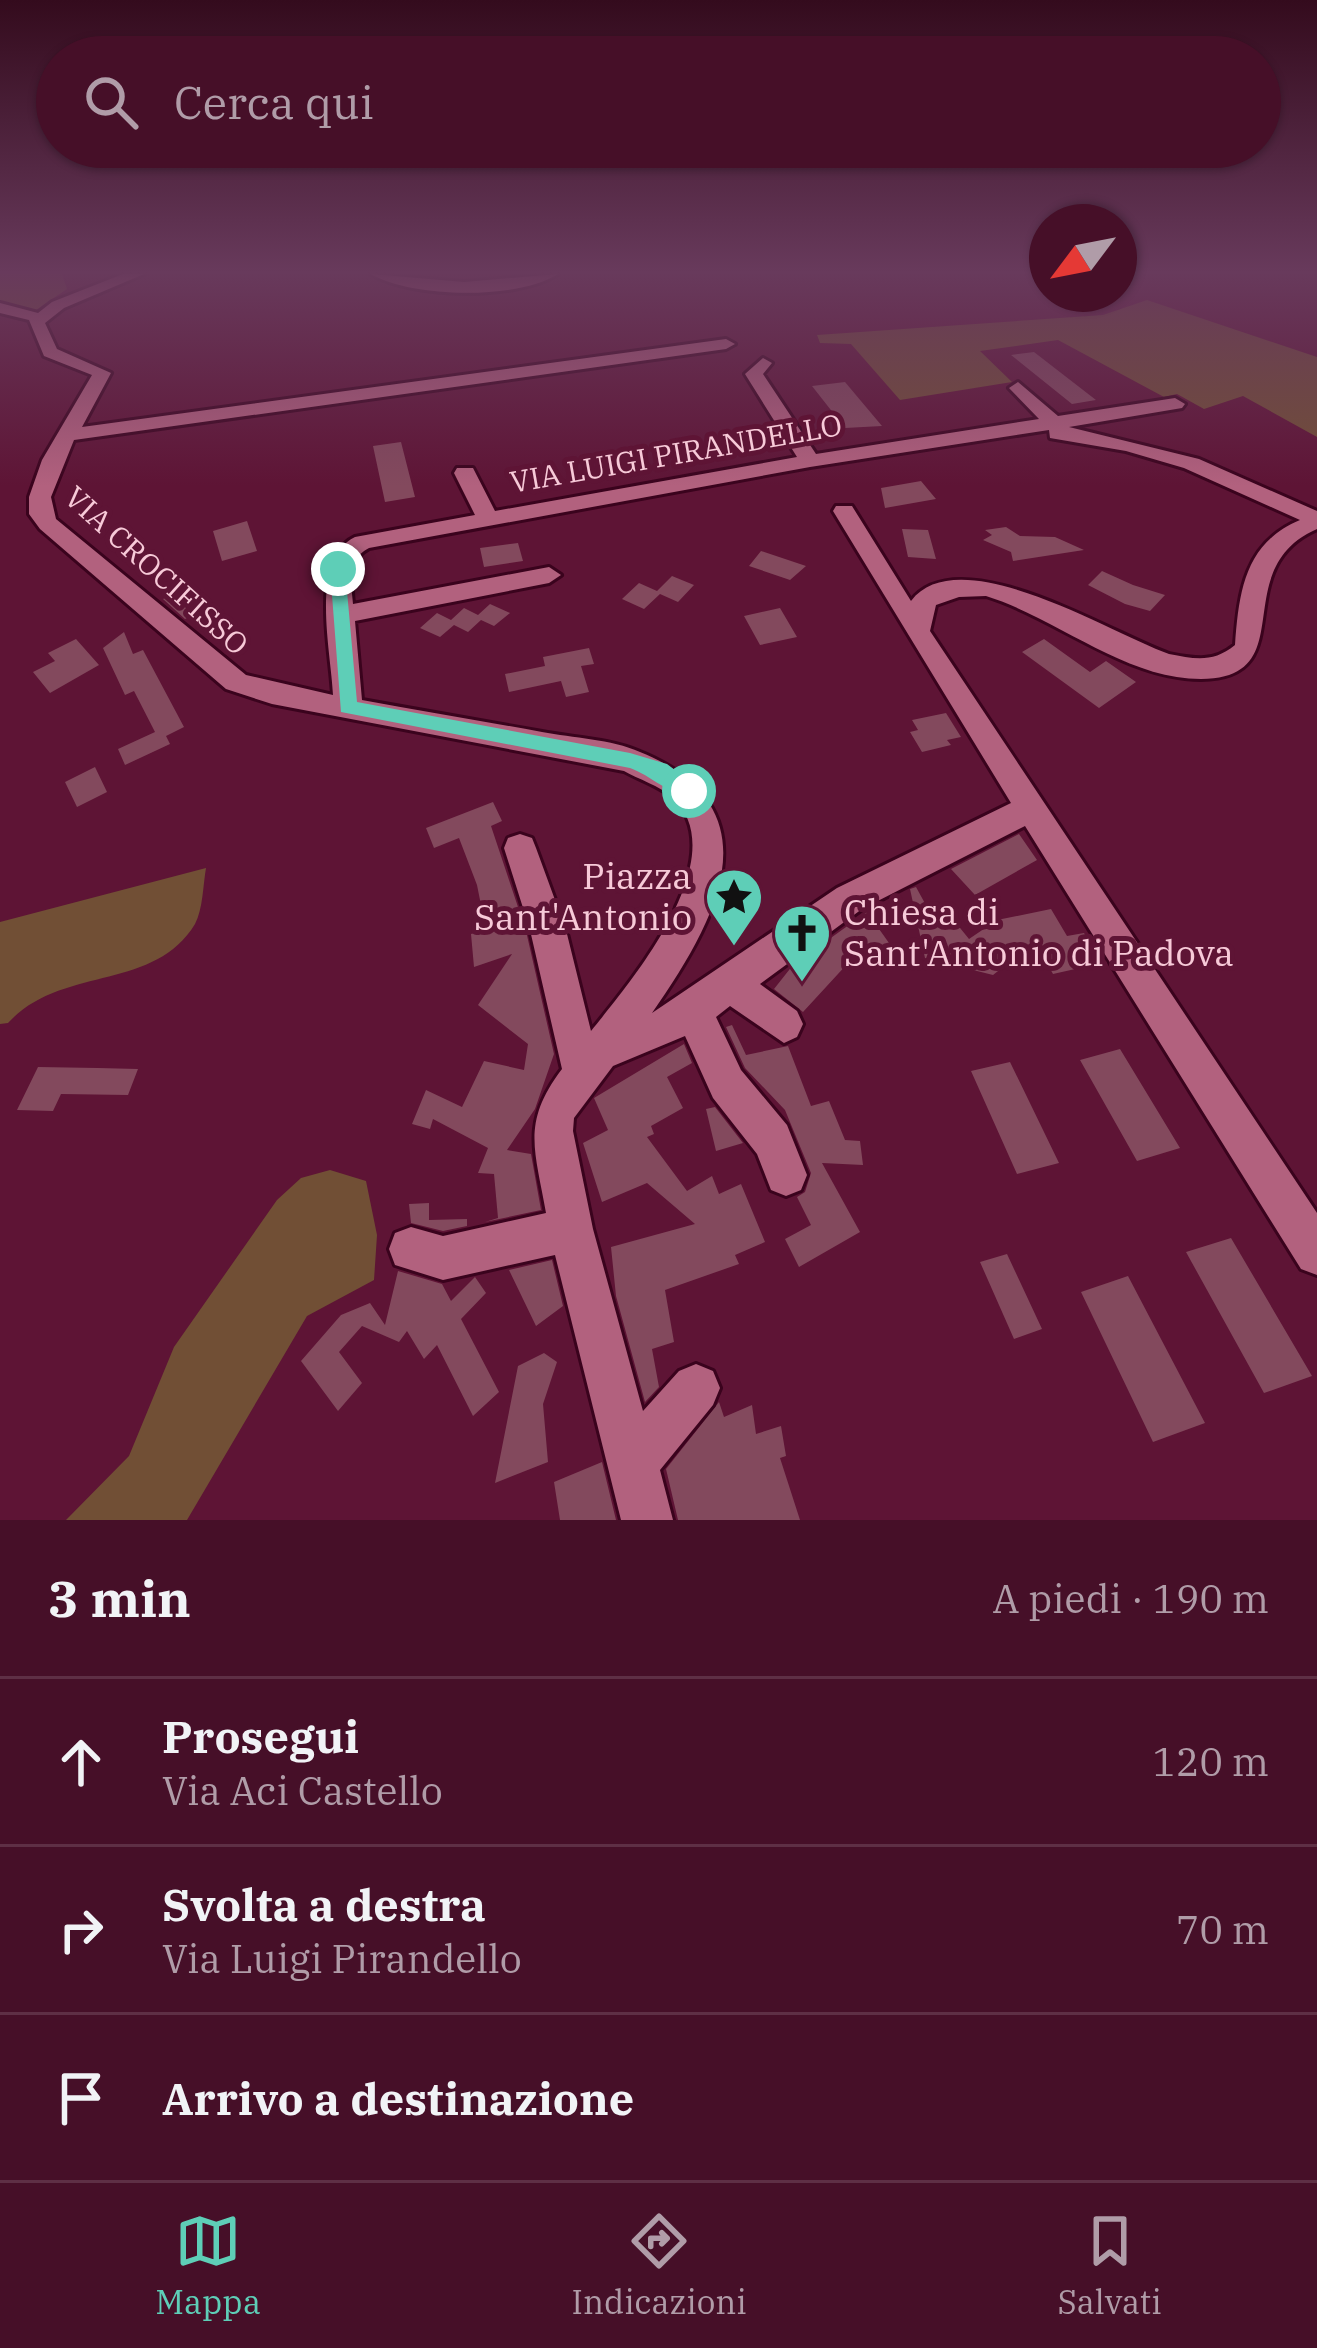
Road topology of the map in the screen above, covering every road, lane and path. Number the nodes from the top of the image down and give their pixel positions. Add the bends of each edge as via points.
1 (46, 345) edge
2 (718, 345) edge
3 (763, 363) dead end
4 (1018, 388) dead end
5 (1175, 404) dead end
6 (1132, 411) junction
7 (1061, 429) junction
8 (66, 435) junction
9 (1144, 447) junction
10 (810, 461) junction
11 (466, 472) dead end
12 (844, 511) dead end
13 (487, 517) junction
14 (1317, 520) edge
15 (549, 575) dead end
16 (341, 615) junction
17 (917, 631) junction
18 (348, 707) junction
19 (1030, 808) junction
20 (520, 848) dead end
21 (729, 983) junction
22 (692, 1007) junction
23 (784, 1024) dead end
24 (589, 1061) junction
25 (786, 1175) dead end
26 (571, 1229) junction
27 (411, 1249) dead end
28 (1317, 1253) edge
29 (697, 1388) dead end
30 (634, 1461) junction
31 (647, 1520) edge

1 - 8 street, VIA CROCIFISSO via 102,377
2 - 8 street
3 - 10 street via 754,374
4 - 7 street
5 - 6 street, VIA LUIGI PIRANDELLO
6 - 7 street, VIA LUIGI PIRANDELLO
6 - 9 street
7 - 9 street
7 - 10 street, VIA LUIGI PIRANDELLO
8 - 18 street, VIA CROCIFISSO via 40,514 236,682
9 - 14 street via 1244,481
10 - 13 street, VIA LUIGI PIRANDELLO
11 - 13 street
12 - 17 street
13 - 16 street, VIA LUIGI PIRANDELLO via 349,549 338,569
14 - 17 street via 1294,532 1250,580 1248,648 1228,668 1163,663 974,587 924,600
15 - 16 street
16 - 18 street, VIA LUIGI PIRANDELLO
17 - 19 street
18 - 24 street via 630,760 660,770 701,808 711,850 704,898
19 - 21 street via 855,896
19 - 28 street
20 - 24 street
21 - 22 street
21 - 23 street
22 - 24 street
22 - 25 street via 728,1084 772,1140
24 - 26 street via 555,1111 552,1131
26 - 27 street via 443,1258
26 - 30 street
29 - 30 street
30 - 31 street

